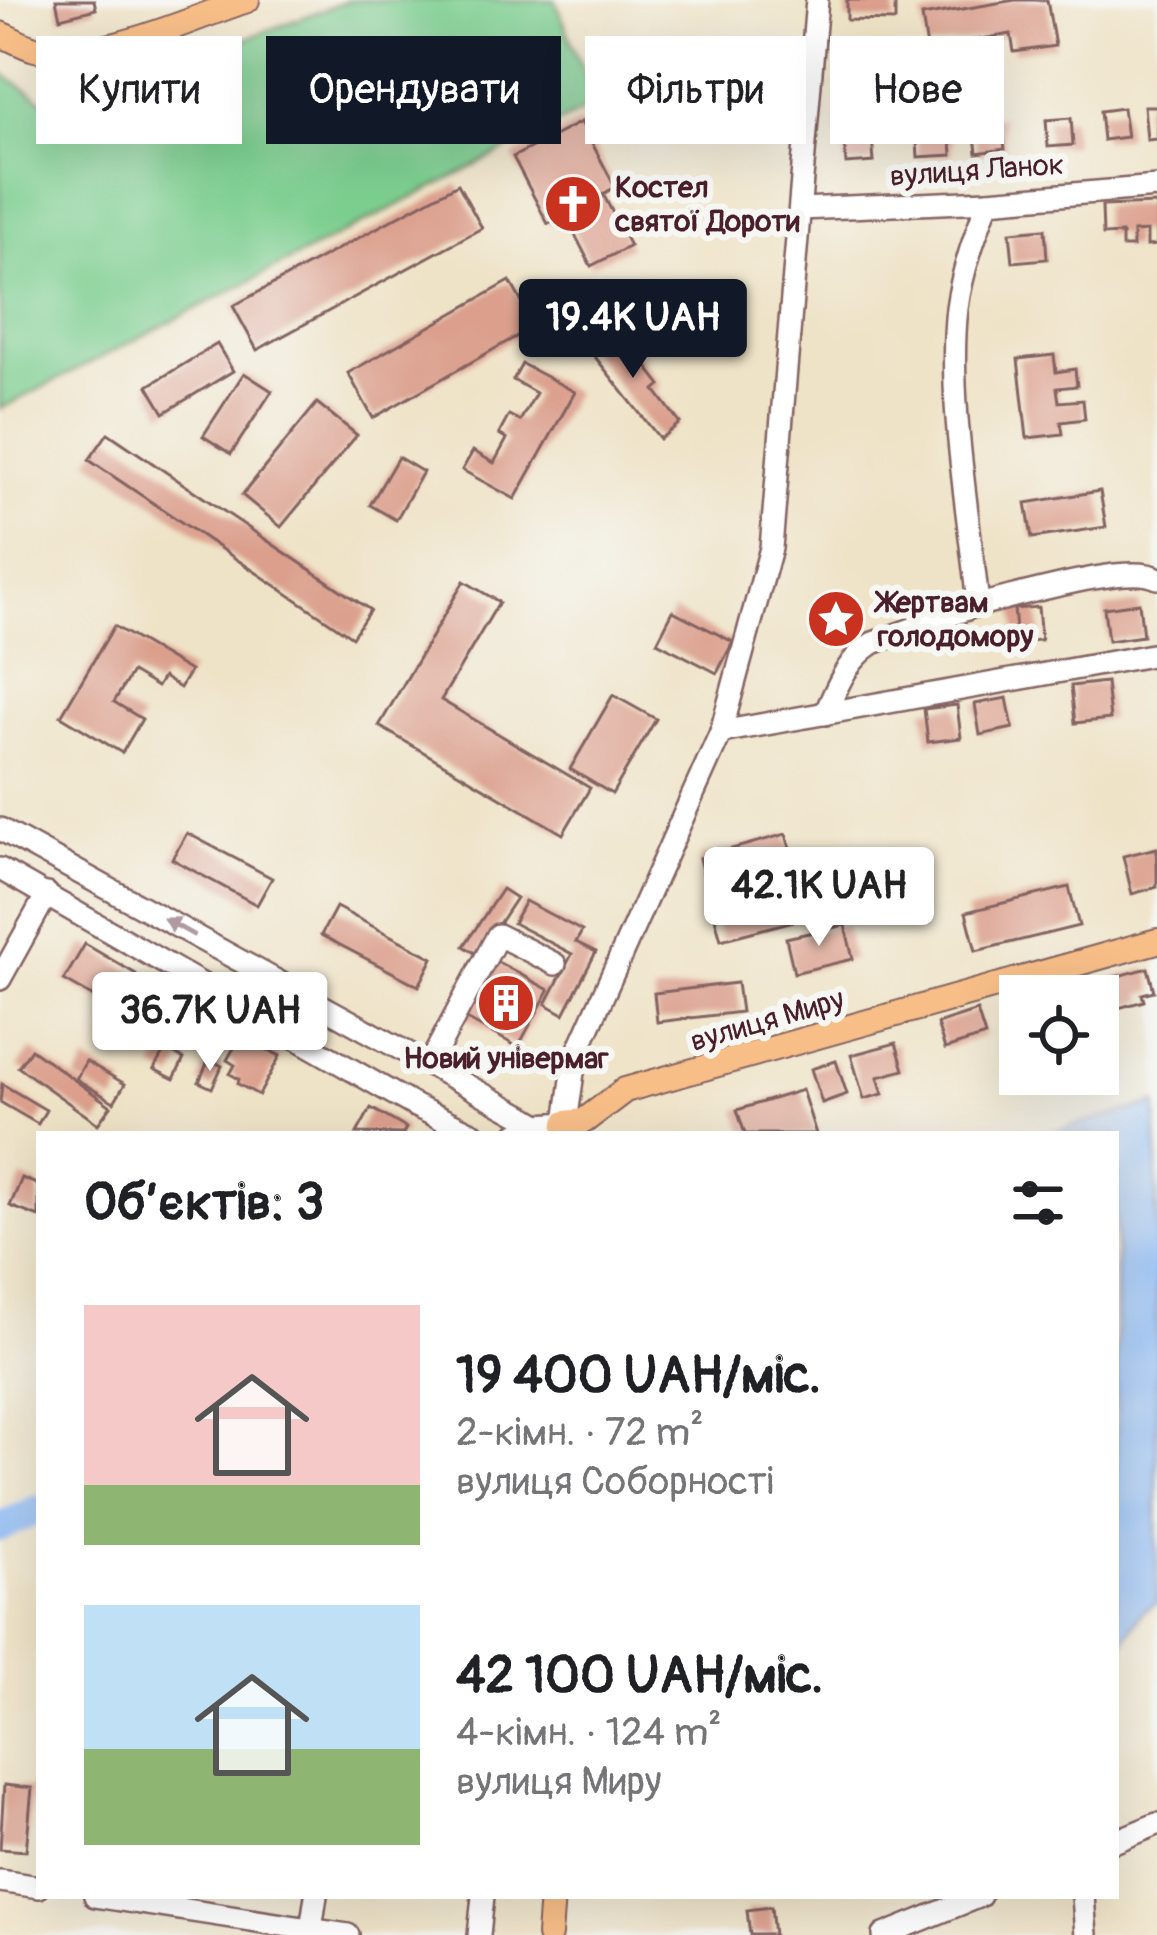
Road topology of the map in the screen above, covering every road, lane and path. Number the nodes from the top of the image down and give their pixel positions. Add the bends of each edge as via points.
1 (247, 0) edge
2 (817, 0) edge
3 (0, 34) edge
4 (1157, 187) edge
5 (988, 201) junction
6 (800, 209) junction
7 (1157, 578) edge
8 (978, 604) junction
9 (1157, 654) edge
10 (825, 714) junction
11 (721, 732) junction
12 (0, 829) edge
13 (0, 868) edge
14 (46, 894) junction
15 (1157, 941) edge
16 (555, 964) dead end
17 (0, 979) edge
18 (429, 1064) junction
19 (539, 1125) junction
20 (566, 1128) edge
21 (468, 1131) edge
22 (524, 1131) edge
23 (1157, 1824) edge
24 (1119, 1839) edge
25 (0, 1882) edge
26 (36, 1888) edge
27 (109, 1899) edge
28 (316, 1899) edge
29 (483, 1899) edge
30 (552, 1899) edge
31 (973, 1899) edge
32 (1083, 1899) edge
33 (254, 1928) edge
34 (311, 1929) junction
35 (348, 1935) edge
36 (478, 1935) edge
37 (549, 1935) edge
38 (884, 1935) edge
39 (1086, 1935) edge

1 - 3 main road via 105,47 34,49
2 - 6 street
4 - 5 street, вулиця Ланок
5 - 6 street, вулиця Ланок
5 - 8 street via 957,307 955,370
6 - 11 street via 771,548
7 - 8 street via 1124,572
8 - 10 street via 858,653
9 - 10 street
10 - 11 street
11 - 20 street via 575,1058
18 -> 12 street
13 - 14 street
14 - 17 street
14 - 21 street
15 - 20 main road, вулиця Миру via 625,1090
16 - 18 street via 498,935
18 - 19 street
19 - 20 street, вулиця Миру
19 - 22 street, вулиця Миру
23 - 24 street
25 - 26 street
27 - 33 street
28 - 34 street
29 - 36 street
30 - 37 main road
31 - 38 street
32 - 39 street
33 - 34 street
34 - 35 street

